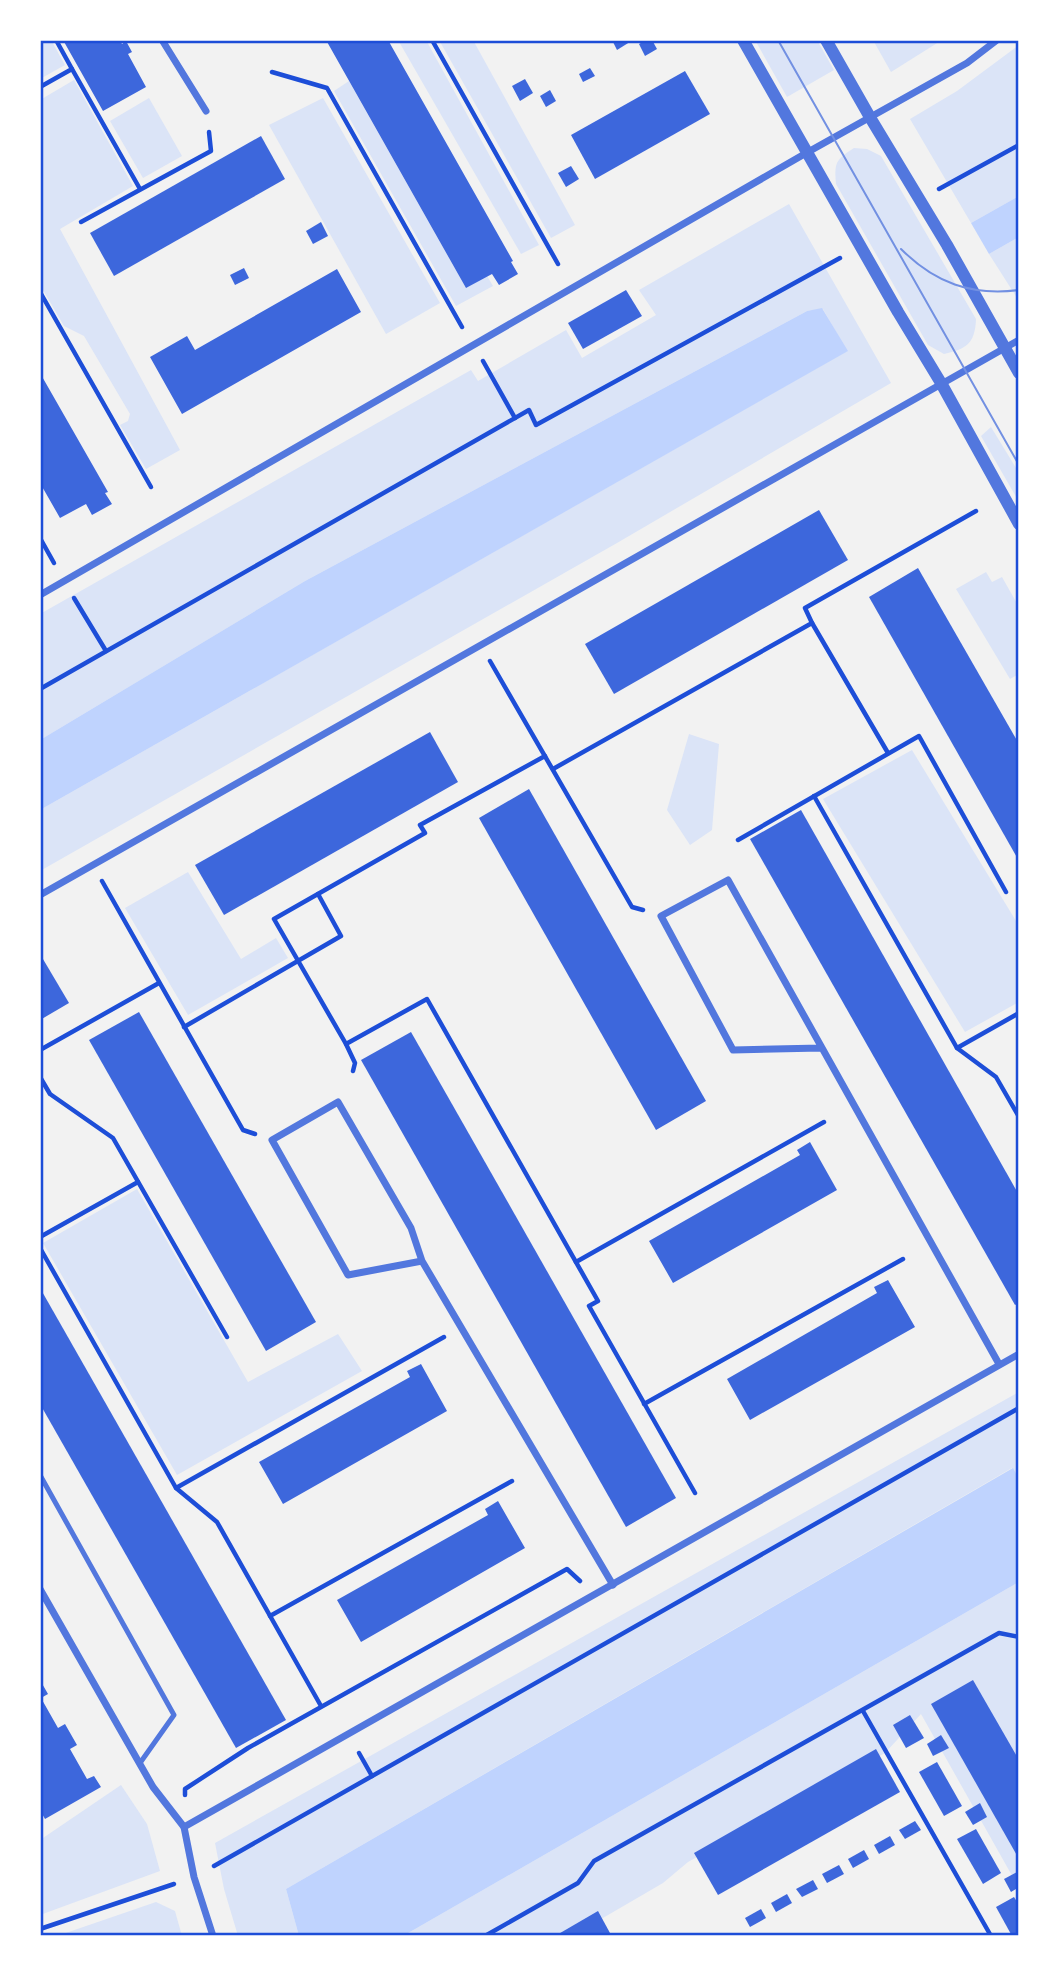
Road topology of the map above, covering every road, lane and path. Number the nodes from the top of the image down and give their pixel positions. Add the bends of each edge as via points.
1 (56, 40) edge
2 (162, 40) edge
3 (432, 40) edge
4 (743, 40) edge
5 (826, 40) edge
6 (997, 40) edge
7 (72, 69) junction
8 (272, 72) dead end
9 (40, 87) edge
10 (206, 111) joint
11 (871, 119) junction
12 (1019, 145) edge
13 (808, 152) junction
14 (140, 189) junction
15 (920, 199) junction
16 (81, 222) dead end
17 (861, 247) junction
18 (558, 264) dead end
19 (40, 292) edge
20 (1019, 340) edge
21 (473, 345) junction
22 (1005, 348) junction
23 (1019, 373) edge
24 (941, 383) junction
25 (515, 418) junction
26 (150, 487) dead end
27 (976, 512) dead end
28 (1019, 524) edge
29 (40, 595) edge
30 (812, 623) junction
31 (481, 645) junction
32 (40, 689) edge
33 (888, 753) junction
34 (545, 756) junction
35 (553, 769) junction
36 (814, 796) junction
37 (738, 840) dead end
38 (93, 865) junction
39 (1006, 892) dead end
40 (318, 894) junction
41 (40, 895) edge
42 (661, 916) junction
43 (299, 962) junction
44 (159, 984) junction
45 (1019, 1013) edge
46 (184, 1027) junction
47 (346, 1044) junction
48 (821, 1048) junction
49 (957, 1048) junction
50 (40, 1051) edge
51 (352, 1071) dead end
52 (40, 1077) edge
53 (1019, 1117) edge
54 (824, 1122) dead end
55 (272, 1140) junction
56 (138, 1182) junction
57 (40, 1237) edge
58 (40, 1248) edge
59 (903, 1259) dead end
60 (422, 1261) junction
61 (576, 1262) junction
62 (461, 1327) junction
63 (227, 1337) dead end
64 (1019, 1354) edge
65 (999, 1364) junction
66 (644, 1404) junction
67 (1019, 1408) edge
68 (40, 1475) edge
69 (512, 1481) dead end
70 (176, 1488) junction
71 (695, 1493) dead end
72 (613, 1585) junction
73 (40, 1589) edge
74 (596, 1595) junction
75 (270, 1616) junction
76 (1019, 1637) edge
77 (321, 1706) junction
78 (863, 1711) junction
79 (349, 1734) junction
80 (140, 1763) junction
81 (372, 1776) junction
82 (184, 1827) junction
83 (194, 1877) junction
84 (40, 1929) edge
85 (213, 1936) edge
86 (485, 1936) edge
87 (991, 1936) edge

1 - 7 path
2 - 10 street
3 - 18 path
4 - 13 street
5 - 11 street
6 - 11 street via 967,63
7 - 9 path
7 - 14 path
8 - 21 path via 327,88
10 - 14 path via 211,151
11 - 13 street
11 - 15 street
12 - 15 path
13 - 17 street
13 - 21 street
14 - 16 path
15 - 22 street
17 - 24 street
17 - 25 path via 537,425 530,410
19 - 26 path
20 - 22 street
21 - 25 path
21 - 29 street
22 - 23 street
22 - 24 street
24 - 28 street
24 - 31 street
25 - 32 path
27 - 30 path via 805,608
30 - 33 path
30 - 35 path
31 - 34 path
31 - 38 street
33 - 36 path
33 - 39 path via 919,736
34 - 35 path
34 - 40 path via 420,825 425,833
35 - 42 path via 632,907
36 - 37 path
36 - 49 path
38 - 41 street
38 - 44 path
40 - 43 path via 341,936
40 - 43 path via 274,919
42 - 48 street via 733,1050
42 - 48 street via 728,880
43 - 46 path
43 - 47 path
44 - 46 path
44 - 50 path
45 - 49 path
46 - 55 path via 243,1130
47 - 51 path via 355,1063
47 - 61 path via 427,999
48 - 65 street
49 - 53 path via 996,1077
52 - 56 path via 50,1094 113,1138
54 - 61 path
55 - 60 street via 348,1275
55 - 60 street via 338,1102 411,1228
56 - 57 path
56 - 63 path
58 - 70 path
59 - 66 path
60 - 62 street
61 - 66 path via 598,1301 589,1306
62 - 70 path
62 - 72 street
64 - 65 street
65 - 72 street
66 - 71 path
67 - 81 path
68 - 80 lane via 174,1715
69 - 75 path
70 - 75 path via 217,1522
72 - 74 street
73 - 80 street
74 - 77 path via 567,1569
74 - 79 street
75 - 77 path
76 - 78 path via 999,1633
77 - 82 path via 185,1789
78 - 86 path via 594,1861 578,1883
78 - 87 path
79 - 81 path
79 - 82 street
80 - 82 street
81 - 83 path
82 - 83 street
83 - 84 path
83 - 85 street

